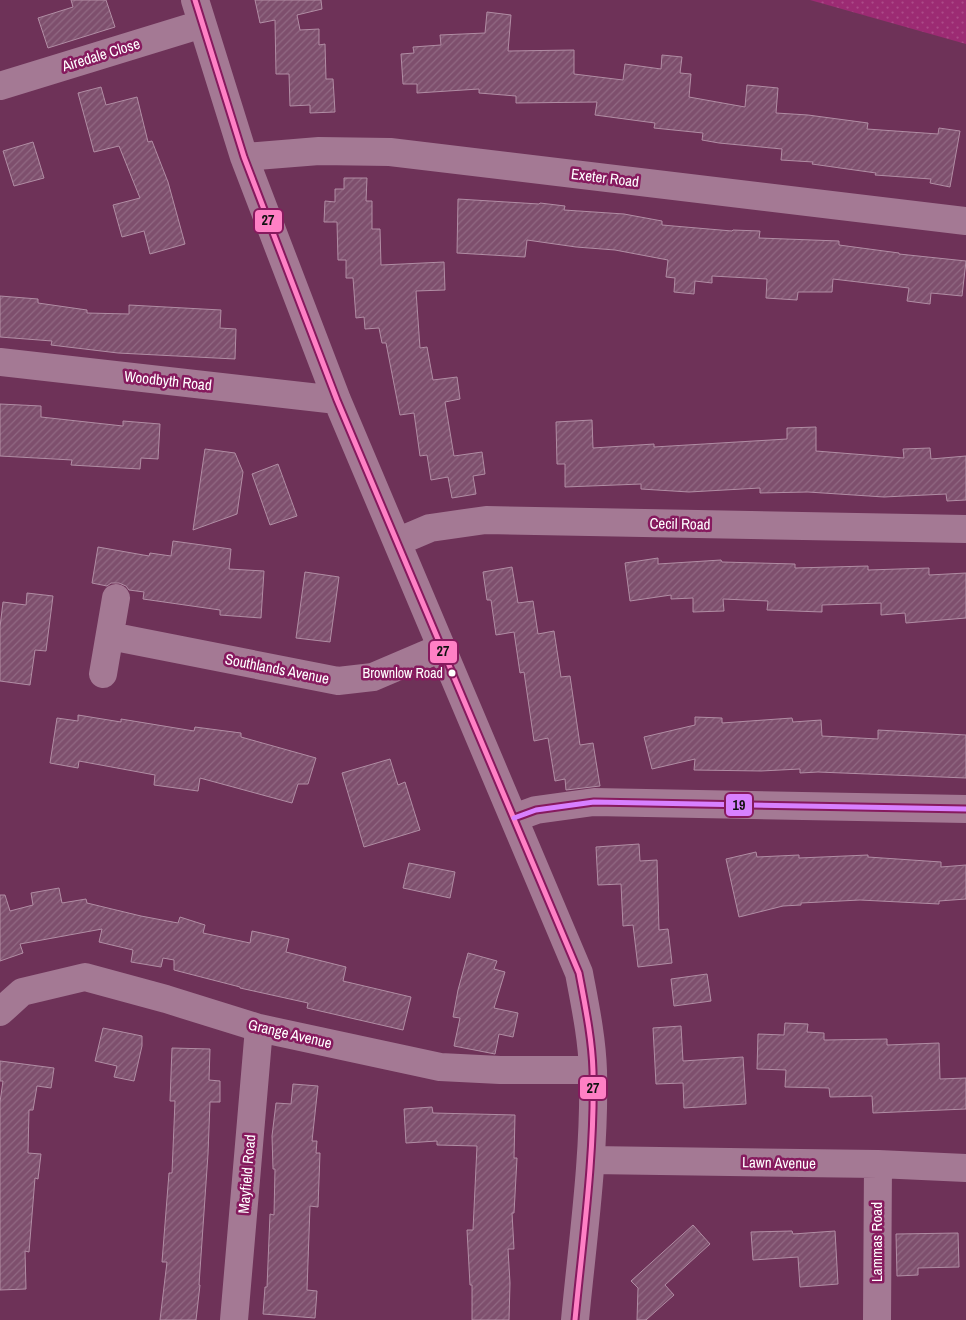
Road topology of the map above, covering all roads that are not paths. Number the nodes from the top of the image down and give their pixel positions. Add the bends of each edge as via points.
1 (198, 12) edge
2 (0, 86) edge
3 (244, 157) junction
4 (966, 221) edge
5 (0, 362) edge
6 (337, 400) junction
7 (966, 529) edge
8 (397, 542) junction
9 (116, 598) dead end
10 (110, 636) junction
11 (441, 648) junction
12 (103, 674) dead end
13 (966, 809) edge
14 (514, 818) junction
15 (0, 1012) edge
16 (259, 1028) junction
17 (593, 1070) junction
18 (591, 1160) junction
19 (878, 1164) junction
20 (966, 1168) edge
21 (234, 1320) edge
22 (574, 1320) edge
23 (877, 1320) edge

1 - 2 street, Airedale Close
1 - 3 street
3 - 4 street, Exeter Road via 319,151 390,152
3 - 6 street
5 - 6 street, Woodbyth Road
6 - 8 street
7 - 8 street, Cecil Road via 486,520 430,528
8 - 11 street
9 - 10 street
10 - 11 street, Southlands Avenue via 338,681 373,677
10 - 12 street
11 - 14 street
13 - 14 street via 594,802 536,810
14 - 17 street via 579,973 589,1023
15 - 16 street, Grange Avenue via 22,992 85,977
16 - 17 street, Grange Avenue via 440,1068
16 - 21 street, Mayfield Road
17 - 18 street
18 - 19 street, Lawn Avenue
18 - 22 street
19 - 20 street, Lawn Avenue
19 - 23 street, Lammas Road

